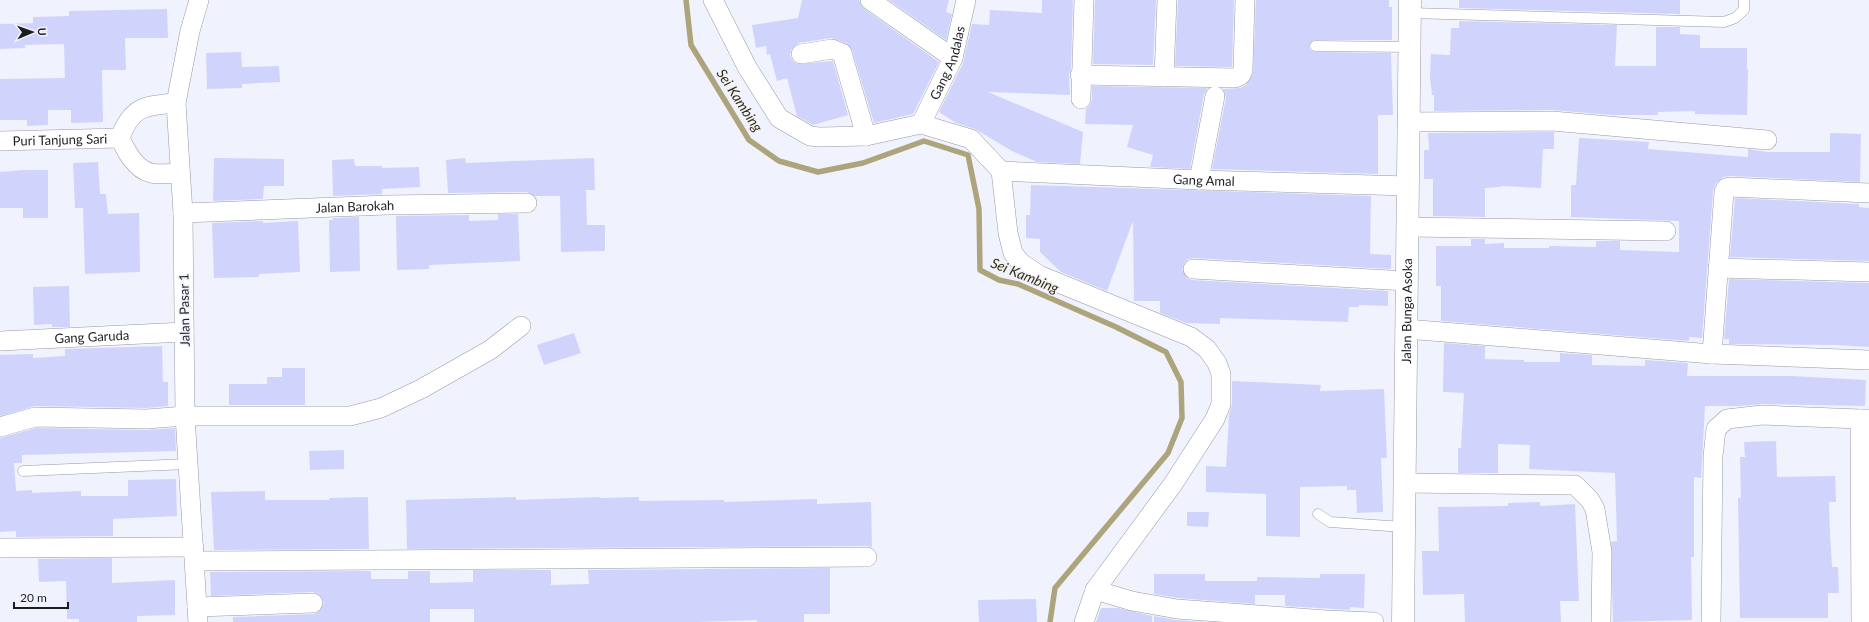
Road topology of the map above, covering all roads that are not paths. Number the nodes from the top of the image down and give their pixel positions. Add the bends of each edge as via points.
1 (199, 0) edge
2 (714, 0) edge
3 (870, 0) edge
4 (966, 0) edge
5 (1084, 0) edge
6 (1167, 0) edge
7 (1245, 0) edge
8 (1744, 0) edge
9 (1410, 6) edge
10 (1315, 46) dead end
11 (1410, 47) junction
12 (801, 54) dead end
13 (953, 58) junction
14 (1080, 75) junction
15 (1164, 77) junction
16 (1215, 96) dead end
17 (1081, 99) dead end
18 (176, 102) junction
19 (1409, 122) junction
20 (921, 124) junction
21 (866, 136) junction
22 (120, 138) junction
23 (1767, 140) dead end
24 (0, 142) edge
25 (1000, 171) junction
26 (180, 173) junction
27 (1199, 180) junction
28 (1408, 186) junction
29 (1869, 193) edge
30 (527, 203) dead end
31 (183, 213) junction
32 (1408, 227) junction
33 (1666, 231) dead end
34 (1718, 268) junction
35 (1194, 270) dead end
36 (1869, 272) edge
37 (1407, 281) junction
38 (521, 326) dead end
39 (1406, 329) junction
40 (184, 332) junction
41 (0, 341) edge
42 (1712, 354) junction
43 (1869, 360) edge
44 (185, 416) junction
45 (1864, 419) edge
46 (0, 427) edge
47 (188, 464) junction
48 (23, 471) dead end
49 (1404, 483) junction
50 (1318, 514) dead end
51 (1404, 527) junction
52 (0, 548) edge
53 (194, 554) junction
54 (867, 557) dead end
55 (1095, 590) junction
56 (313, 603) dead end
57 (198, 614) edge
58 (1084, 622) edge
59 (1374, 622) edge
60 (1403, 622) edge
61 (1601, 622) edge
62 (1711, 622) edge
63 (1861, 622) edge

1 - 18 street, Jalan Pasar 1 via 190,30
2 - 21 street via 747,67 779,118 810,136
3 - 13 street
4 - 13 street, Gang Andalas
5 - 14 street
6 - 15 street
7 - 15 street via 1241,75 1235,78
8 - 9 lane via 1744,10 1736,18 1724,22
9 - 11 street, Jalan Bunga Asoka
10 - 11 lane
11 - 19 street, Jalan Bunga Asoka
12 - 21 street via 832,49 842,53
13 - 20 street, Gang Andalas
14 - 15 street
14 - 17 street
16 - 27 street
18 - 22 street, Puri Tanjung Sari via 148,106 140,110 125,124
18 - 26 street, Jalan Pasar 1
19 - 23 street via 1558,121
19 - 28 street, Jalan Bunga Asoka
20 - 21 street
20 - 25 street via 971,139
22 - 24 street, Puri Tanjung Sari
22 - 26 street, Puri Tanjung Sari via 134,161 143,169 151,173
25 - 27 street, Gang Amal
25 - 55 street via 1008,233 1013,253 1021,263 1039,276 1191,337 1207,349 1221,374 1221,404 1215,419 1173,484
26 - 31 street, Jalan Pasar 1
27 - 28 street, Gang Amal
28 - 32 street, Jalan Bunga Asoka
29 - 34 street via 1726,188
30 - 31 street, Jalan Barokah via 387,205
31 - 40 street, Jalan Pasar 1
32 - 33 street
32 - 37 street, Jalan Bunga Asoka
34 - 36 street
34 - 42 street
35 - 37 street
37 - 39 street, Jalan Bunga Asoka
38 - 44 street via 469,363 381,408 350,416
39 - 42 street
39 - 49 street, Jalan Bunga Asoka
40 - 41 street, Gang Garuda
40 - 44 street, Jalan Pasar 1
42 - 43 street
44 - 46 street via 147,419 35,417
44 - 47 street, Jalan Pasar 1
45 - 62 street via 1762,415 1727,419 1716,429 1713,456
45 - 63 street
47 - 48 lane
47 - 53 street, Jalan Pasar 1
49 - 51 street, Jalan Bunga Asoka
49 - 61 street via 1576,485 1595,509 1602,552
50 - 51 lane via 1330,522
51 - 60 street, Jalan Bunga Asoka
52 - 53 street
53 - 54 street
53 - 57 street, Jalan Pasar 1
55 - 58 street
55 - 59 street via 1132,601 1177,609
56 - 57 street

